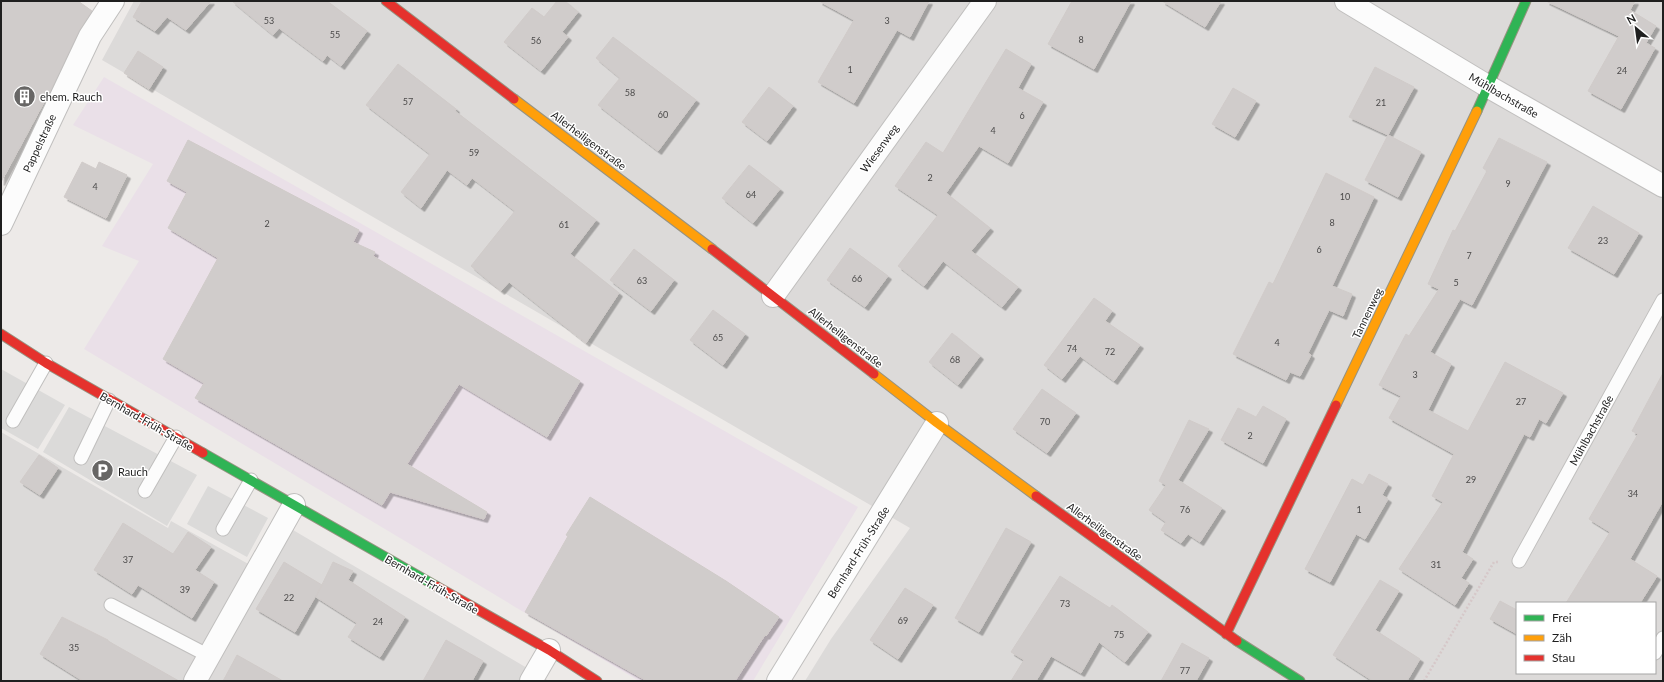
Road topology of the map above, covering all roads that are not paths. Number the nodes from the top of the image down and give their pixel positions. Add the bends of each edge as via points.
1 (113, 1) edge
2 (386, 1) edge
3 (985, 1) edge
4 (1346, 1) edge
5 (1526, 1) edge
6 (1489, 87) junction
7 (1663, 186) edge
8 (1, 224) edge
9 (773, 296) junction
10 (1663, 300) edge
11 (1, 334) edge
12 (46, 363) junction
13 (109, 400) junction
14 (13, 420) dead end
15 (937, 423) junction
16 (176, 437) junction
17 (81, 458) dead end
18 (251, 480) junction
19 (145, 491) dead end
20 (294, 505) junction
21 (222, 529) dead end
22 (1519, 561) road end
23 (111, 605) dead end
24 (1226, 634) junction
25 (1663, 638) edge
26 (549, 650) junction
27 (1656, 651) edge
28 (209, 656) junction
29 (195, 681) edge
30 (531, 681) edge
31 (597, 681) edge
32 (778, 681) edge
33 (1300, 681) edge

1 - 8 street, Pappelstraße via 90,36
2 - 9 street, Allerheiligenstraße
3 - 9 street, Wiesenweg
4 - 6 street, Mühlbachstraße
5 - 6 street, Tannenweg
6 - 7 street, Mühlbachstraße
6 - 24 street, Tannenweg
9 - 15 street, Allerheiligenstraße
10 - 22 lane, Mühlbachstraße
11 - 12 street, Bernhard-Früh-Straße
12 - 13 street, Bernhard-Früh-Straße
12 - 14 lane
13 - 16 street, Bernhard-Früh-Straße
13 - 17 lane
15 - 24 street, Allerheiligenstraße
15 - 32 street, Bernhard-Früh-Straße
16 - 18 street, Bernhard-Früh-Straße
16 - 19 lane
18 - 20 street, Bernhard-Früh-Straße
18 - 21 lane
20 - 26 street, Bernhard-Früh-Straße
20 - 28 street
23 - 28 lane
24 - 33 street, Allerheiligenstraße
25 - 27 lane
26 - 30 street
26 - 31 street, Bernhard-Früh-Straße
28 - 29 street

